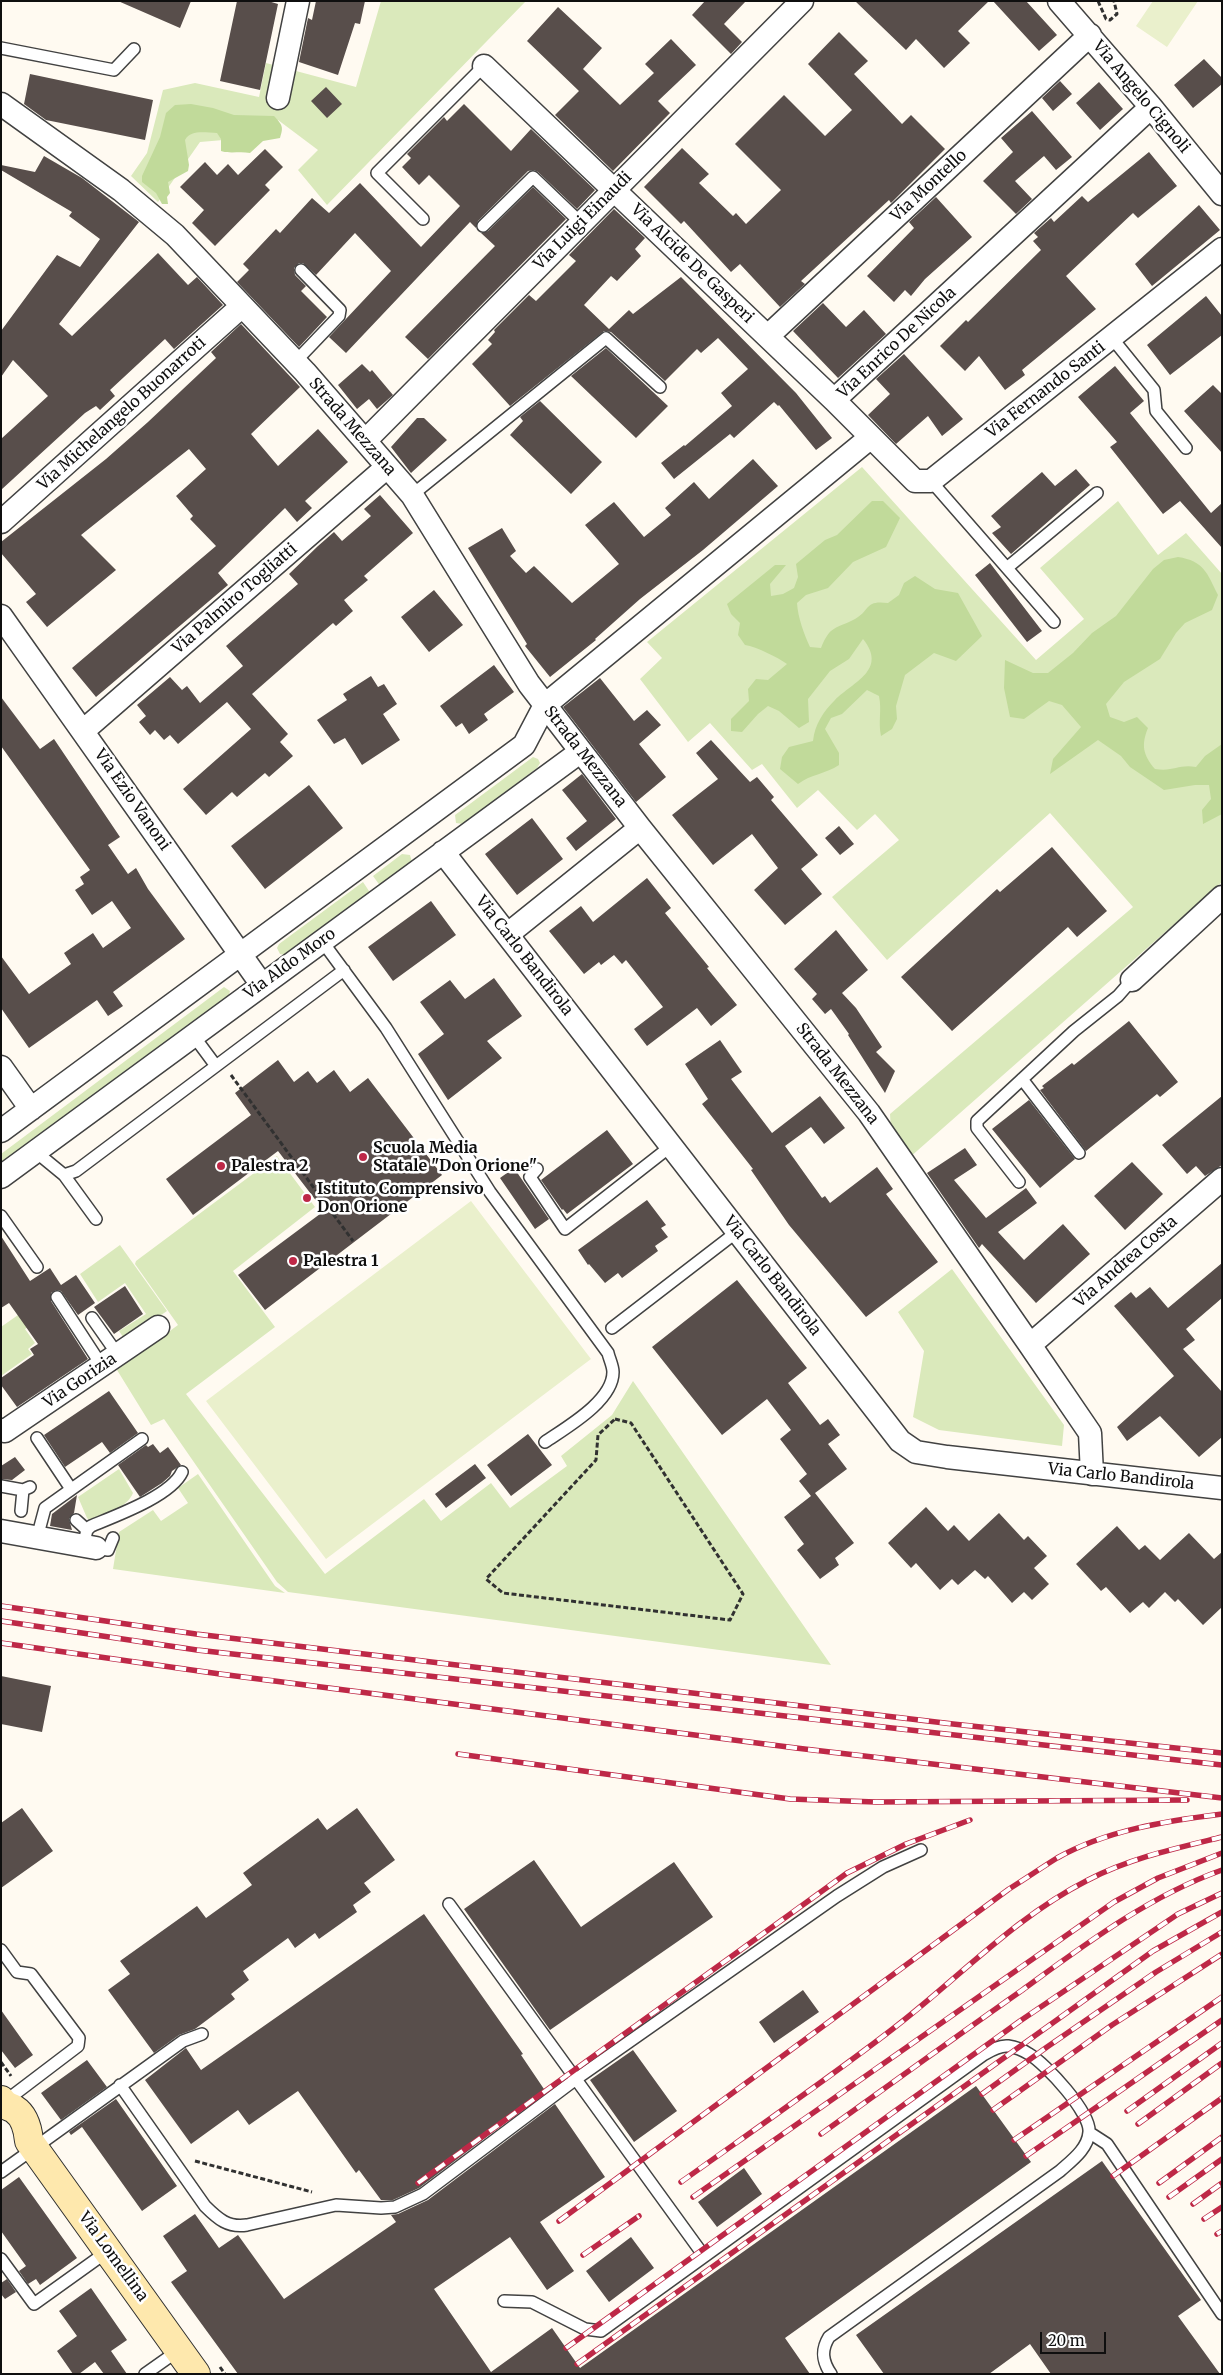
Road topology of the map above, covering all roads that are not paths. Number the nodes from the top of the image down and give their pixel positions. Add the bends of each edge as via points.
1 (298, 1) edge
2 (802, 1) edge
3 (1059, 1) edge
4 (1090, 35) junction
5 (1, 48) edge
6 (134, 48) dead end
7 (484, 66) joint
8 (278, 98) dead end
9 (1, 104) edge
10 (1151, 107) junction
11 (614, 189) junction
12 (1222, 194) edge
13 (423, 219) dead end
14 (581, 223) junction
15 (484, 226) dead end
16 (1222, 249) edge
17 (301, 270) dead end
18 (242, 306) junction
19 (768, 336) junction
20 (1112, 338) junction
21 (295, 362) junction
22 (660, 387) dead end
23 (834, 400) junction
24 (871, 437) junction
25 (365, 441) junction
26 (1186, 448) dead end
27 (387, 467) junction
28 (931, 481) junction
29 (1097, 493) dead end
30 (412, 495) junction
31 (1, 522) edge
32 (1008, 567) junction
33 (1, 616) edge
34 (1054, 622) dead end
35 (545, 705) junction
36 (83, 730) junction
37 (580, 752) junction
38 (640, 828) junction
39 (443, 852) junction
40 (1222, 897) edge
41 (508, 934) junction
42 (322, 941) junction
43 (241, 954) junction
44 (344, 970) junction
45 (1132, 980) joint
46 (262, 985) junction
47 (193, 1035) junction
48 (219, 1065) junction
49 (1, 1067) edge
50 (1022, 1079) junction
51 (31, 1109) junction
52 (1, 1131) edge
53 (670, 1146) junction
54 (36, 1152) junction
55 (1079, 1153) dead end
56 (537, 1169) dead end
57 (64, 1174) junction
58 (1, 1177) edge
59 (1019, 1182) dead end
60 (1218, 1191) edge
61 (1, 1216) edge
62 (96, 1218) dead end
63 (738, 1232) junction
64 (37, 1267) dead end
65 (57, 1297) dead end
66 (92, 1318) dead end
67 (158, 1327) dead end
68 (612, 1328) dead end
69 (1030, 1345) junction
70 (110, 1360) junction
71 (1, 1430) edge
72 (37, 1438) dead end
73 (142, 1439) dead end
74 (545, 1442) dead end
75 (182, 1472) dead end
76 (1092, 1474) junction
77 (1, 1486) edge
78 (1222, 1488) edge
79 (71, 1490) junction
80 (21, 1511) dead end
81 (76, 1520) dead end
82 (1, 1531) edge
83 (37, 1538) junction
84 (95, 1541) junction
85 (921, 1850) dead end
86 (449, 1904) dead end
87 (1, 1950) edge
88 (202, 2034) dead end
89 (576, 2079) junction
90 (120, 2085) junction
91 (3, 2103) edge
92 (1090, 2132) junction
93 (32, 2144) junction
94 (1, 2172) edge
95 (108, 2250) junction
96 (704, 2256) junction
97 (1, 2259) edge
98 (504, 2301) dead end
99 (1222, 2314) edge
100 (179, 2350) junction
101 (195, 2373) edge
102 (145, 2374) edge
103 (831, 2374) edge

1 - 8 street
2 - 11 street, Via Luigi Einaudi
3 - 4 street, Via Angelo Cignoli
4 - 10 street, Via Angelo Cignoli
4 - 19 street, Via Montello
5 - 6 lane via 114,70
7 - 11 street, Via Alcide De Gasperi
7 - 13 lane via 377,173
9 - 18 street, Strada Mezzana via 122,190 167,228
10 - 12 street, Via Angelo Cignoli
10 - 23 street, Via Enrico De Nicola
11 - 14 street, Via Luigi Einaudi
11 - 19 street, Via Alcide De Gasperi
14 - 15 lane via 532,177
14 - 25 street, Via Luigi Einaudi
16 - 20 street, Via Fernando Santi
17 - 21 lane via 340,310 339,316
18 - 21 street, Strada Mezzana
18 - 31 street, Via Michelangelo Buonarroti
19 - 23 street, Via Alcide De Gasperi
20 - 26 lane via 1154,390 1156,411
20 - 28 street, Via Fernando Santi
21 - 25 street, Strada Mezzana
22 - 30 lane via 606,338
23 - 24 street, Via Enrico De Nicola
24 - 28 street via 914,482
24 - 35 street
25 - 27 street, Strada Mezzana
27 - 30 street, Strada Mezzana
27 - 36 street, Via Palmiro Togliatti
28 - 32 lane
29 - 32 lane
30 - 35 street, Strada Mezzana
32 - 34 lane
33 - 36 street, Via Ezio Vanoni
35 - 37 street, Strada Mezzana
35 - 43 street via 524,746
36 - 43 street, Via Ezio Vanoni
37 - 38 street, Strada Mezzana
37 - 39 street, Via Aldo Moro
38 - 41 street
38 - 69 street, Strada Mezzana via 869,1113
39 - 41 street, Via Carlo Bandirola
39 - 42 street, Via Aldo Moro
40 - 45 street
41 - 53 street, Via Carlo Bandirola
42 - 44 lane
42 - 46 street, Via Aldo Moro
43 - 46 street, Via Ezio Vanoni
43 - 51 street
44 - 48 lane
44 - 74 lane via 386,1028 490,1192 608,1353 613,1371 610,1387 591,1410
45 - 50 lane via 1118,996
46 - 47 street, Via Aldo Moro
47 - 48 lane
47 - 54 street, Via Aldo Moro
48 - 57 lane via 76,1172
49 - 51 street
50 - 55 lane
50 - 59 lane via 977,1121 977,1128
51 - 52 street
53 - 56 lane via 565,1229 530,1177
53 - 63 street, Via Carlo Bandirola
54 - 57 lane
54 - 58 street, Via Aldo Moro
57 - 62 lane
60 - 69 street, Via Andrea Costa
61 - 64 lane
63 - 68 lane
63 - 76 street, Via Carlo Bandirola via 891,1431 916,1452
65 - 70 lane
66 - 70 lane
67 - 70 street, Via Gorizia
69 - 76 street, Strada Mezzana via 1090,1433
70 - 71 street, Via Gorizia via 5,1431
72 - 79 lane
73 - 79 lane
75 - 84 lane via 179,1479
76 - 78 street, Via Carlo Bandirola
77 - 80 lane via 27,1488
79 - 83 lane via 45,1508
81 - 84 lane
82 - 83 street
83 - 84 street
85 - 89 lane via 836,1896
86 - 89 lane
87 - 91 lane via 18,1972 31,1974 79,2038 78,2046
88 - 90 lane via 183,2041
89 - 90 lane via 407,2203 381,2208 336,2204 236,2227 216,2217 205,2206
89 - 96 lane
90 - 93 lane
91 - 93 main road, Via Lomellina via 5,2118 16,2134
92 - 96 lane via 1078,2106 1039,2062 1020,2050 1001,2046 983,2055
92 - 99 lane via 1106,2144
92 - 103 lane via 1086,2145 1060,2171 829,2337 822,2354
93 - 94 lane
93 - 95 main road, Via Lomellina
95 - 97 lane via 34,2304
95 - 100 main road, Via Lomellina
96 - 98 lane via 601,2331 585,2329 532,2302
100 - 101 main road, Via Lomellina
100 - 102 lane

